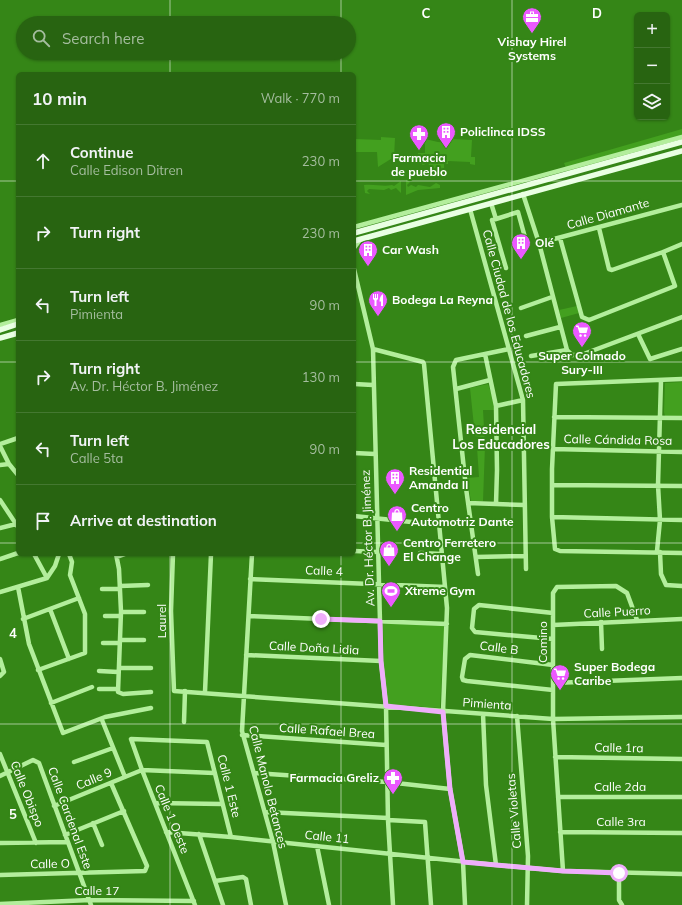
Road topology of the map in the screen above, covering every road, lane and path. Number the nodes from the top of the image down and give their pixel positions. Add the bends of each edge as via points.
1 (682, 137) edge
2 (682, 142) edge
3 (682, 151) edge
4 (523, 194) junction
5 (491, 203) junction
6 (682, 204) edge
7 (470, 209) junction
8 (496, 219) junction
9 (356, 226) edge
10 (598, 228) junction
11 (356, 232) edge
12 (560, 238) junction
13 (357, 240) edge
14 (526, 241) dead end
15 (539, 243) junction
16 (682, 244) edge
17 (663, 252) junction
18 (506, 268) dead end
19 (356, 277) edge
20 (552, 297) junction
21 (521, 308) dead end
22 (682, 317) edge
23 (16, 321) edge
24 (0, 325) edge
25 (16, 325) edge
26 (560, 327) junction
27 (0, 330) edge
28 (16, 334) edge
29 (638, 334) junction
30 (526, 336) dead end
31 (0, 338) edge
32 (373, 349) junction
33 (509, 349) junction
34 (682, 349) edge
35 (567, 350) junction
36 (485, 354) junction
37 (531, 356) dead end
38 (682, 379) edge
39 (490, 380) junction
40 (661, 380) junction
41 (356, 384) edge
42 (373, 384) junction
43 (456, 389) junction
44 (523, 400) junction
45 (496, 406) junction
46 (554, 417) junction
47 (660, 418) junction
48 (682, 418) edge
49 (16, 439) edge
50 (0, 445) edge
51 (553, 449) junction
52 (659, 451) junction
53 (682, 452) edge
54 (356, 453) edge
55 (375, 454) junction
56 (9, 464) junction
57 (0, 465) edge
58 (16, 473) edge
59 (553, 485) junction
60 (658, 485) junction
61 (682, 486) edge
62 (0, 500) edge
63 (468, 503) junction
64 (496, 504) junction
65 (524, 506) junction
66 (356, 516) edge
67 (552, 517) junction
68 (377, 519) junction
69 (660, 520) junction
70 (682, 520) edge
71 (16, 524) edge
72 (440, 525) junction
73 (16, 526) edge
74 (0, 528) edge
75 (356, 551) edge
76 (378, 552) junction
77 (659, 552) junction
78 (682, 552) edge
79 (420, 553) dead end
80 (16, 554) edge
81 (442, 554) junction
82 (35, 556) edge
83 (58, 556) edge
84 (70, 556) edge
85 (116, 556) edge
86 (173, 556) edge
87 (211, 556) edge
88 (252, 556) edge
89 (525, 556) junction
90 (476, 557) junction
91 (0, 559) edge
92 (526, 569) dead end
93 (478, 574) dead end
94 (47, 578) junction
95 (250, 579) junction
96 (379, 583) junction
97 (148, 585) dead end
98 (682, 586) edge
99 (18, 587) junction
100 (120, 587) junction
101 (445, 587) junction
102 (102, 589) dead end
103 (0, 592) edge
104 (79, 598) junction
105 (50, 609) junction
106 (144, 612) dead end
107 (553, 613) junction
108 (121, 614) junction
109 (105, 616) dead end
110 (249, 616) junction
111 (22, 619) junction
112 (682, 619) edge
113 (637, 620) junction
114 (380, 621) junction
115 (601, 622) junction
116 (447, 624) junction
117 (553, 625) junction
118 (553, 639) junction
119 (144, 640) dead end
120 (120, 641) junction
121 (104, 643) dead end
122 (602, 649) dead end
123 (246, 655) junction
124 (0, 659) edge
125 (69, 659) junction
126 (381, 661) junction
127 (553, 665) junction
128 (151, 668) dead end
129 (38, 670) junction
130 (118, 670) junction
131 (99, 672) dead end
132 (0, 676) edge
133 (682, 678) edge
134 (553, 683) junction
135 (92, 687) dead end
136 (99, 689) dead end
137 (118, 689) junction
138 (173, 689) joint
139 (553, 690) junction
140 (185, 691) junction
141 (151, 692) dead end
142 (205, 692) junction
143 (244, 696) junction
144 (51, 703) junction
145 (386, 706) junction
146 (151, 708) dead end
147 (443, 712) junction
148 (483, 714) junction
149 (518, 716) junction
150 (682, 717) edge
151 (553, 719) junction
152 (102, 720) junction
153 (184, 722) dead end
154 (242, 735) junction
155 (131, 741) joint
156 (386, 744) junction
157 (113, 748) junction
158 (0, 754) edge
159 (556, 757) junction
160 (682, 759) edge
161 (74, 762) dead end
162 (142, 770) junction
163 (214, 772) junction
164 (8, 773) junction
165 (254, 773) junction
166 (0, 776) edge
167 (125, 777) junction
168 (388, 782) junction
169 (111, 783) junction
170 (450, 789) junction
171 (558, 797) junction
172 (682, 797) edge
173 (155, 803) junction
174 (222, 804) junction
175 (54, 806) junction
176 (124, 811) junction
177 (265, 812) junction
178 (388, 819) junction
179 (93, 823) junction
180 (166, 832) junction
181 (560, 832) junction
182 (682, 833) edge
183 (199, 834) junction
184 (65, 835) junction
185 (231, 837) junction
186 (67, 842) junction
187 (273, 842) junction
188 (0, 843) edge
189 (36, 843) junction
190 (102, 844) dead end
191 (317, 846) junction
192 (390, 854) junction
193 (428, 858) junction
194 (463, 862) junction
195 (496, 865) junction
196 (527, 867) junction
197 (563, 871) junction
198 (79, 873) junction
199 (619, 873) junction
200 (682, 874) edge
201 (0, 875) edge
202 (215, 881) junction
203 (90, 903) edge
204 (195, 903) edge
205 (0, 904) edge
206 (223, 905) edge
207 (251, 905) edge
208 (286, 905) edge
209 (329, 905) edge
210 (393, 905) edge
211 (432, 905) edge
212 (465, 905) edge
213 (527, 905) edge
214 (622, 905) edge

1 - 9 street
2 - 11 main road
3 - 4 main road
4 - 5 main road
4 - 15 street
5 - 7 main road
5 - 8 street
6 - 10 street, Calle Diamante
7 - 13 main road
7 - 33 street, Calle Ciudad de los Educadores
8 - 14 street via 518,212
8 - 18 street via 492,220
10 - 12 street, Calle Diamante
10 - 17 street via 609,269
12 - 15 street, Calle Diamante
12 - 17 street via 582,317 589,320 675,286
15 - 20 street
16 - 17 street
19 - 32 street, Av. Dr. Héctor B. Jiménez
20 - 21 street
20 - 26 street
22 - 29 street
23 - 24 street
25 - 27 main road
26 - 30 street
26 - 35 street
28 - 31 main road
29 - 34 street via 650,359
29 - 35 street via 577,356
32 - 42 street, Av. Dr. Héctor B. Jiménez
32 - 72 street via 424,362
33 - 36 street
33 - 44 street, Calle Ciudad de los Educadores
35 - 37 street
36 - 39 street
36 - 43 street via 454,362
38 - 40 street
39 - 43 street
39 - 45 street
40 - 46 street via 558,383 555,385
40 - 47 street
41 - 42 street
42 - 55 street, Av. Dr. Héctor B. Jiménez
43 - 63 street
44 - 45 street
44 - 65 street, Calle Ciudad de los Educadores
45 - 64 street
46 - 47 street
46 - 51 street
47 - 48 street
47 - 52 street
49 - 50 street
50 - 56 street
51 - 52 street, Calle Cándida Rosa
51 - 59 street
52 - 53 street, Calle Cándida Rosa
52 - 60 street
54 - 55 street
55 - 68 street, Av. Dr. Héctor B. Jiménez
56 - 57 street
56 - 58 street
59 - 60 street
59 - 67 street
60 - 61 street
60 - 69 street
62 - 71 street
63 - 64 street
63 - 90 street
64 - 65 street
65 - 89 street, Calle Ciudad de los Educadores
66 - 68 street
67 - 69 street
67 - 77 street via 555,549 568,552
68 - 72 street
68 - 76 street, Av. Dr. Héctor B. Jiménez
69 - 70 street
69 - 77 street
72 - 81 street
73 - 74 street
75 - 76 street
76 - 96 street, Av. Dr. Héctor B. Jiménez
77 - 78 street
77 - 98 street via 660,567 666,585
79 - 81 street
80 - 91 street
81 - 101 street
82 - 94 street
83 - 94 street
84 - 104 street via 72,562 70,576
85 - 100 street
86 - 138 street, Laurel
87 - 142 street
88 - 95 street, Calle Manolo Betances
89 - 90 street
89 - 92 street, Calle Ciudad de los Educadores
90 - 93 street
94 - 99 street
95 - 96 street, Calle 4
95 - 110 street, Calle Manolo Betances
96 - 101 street, Calle 4
96 - 114 street, Av. Dr. Héctor B. Jiménez
97 - 100 street
99 - 103 street
99 - 111 street
100 - 102 street
100 - 108 street
101 - 116 street
104 - 105 street
104 - 125 street via 85,614 84,653
105 - 111 street
105 - 125 street
106 - 108 street
107 - 113 street, Comino via 553,592 557,588 616,586 627,593
107 - 117 street, Comino
107 - 118 street via 479,605 474,609 472,628 475,632
108 - 109 street
108 - 120 street
110 - 114 street
110 - 123 street, Calle Manolo Betances
111 - 129 street
112 - 113 street, Calle Puerro
113 - 115 street, Calle Puerro
114 - 116 street
114 - 126 street, Av. Dr. Héctor B. Jiménez
115 - 117 street, Calle Puerro
115 - 122 street
116 - 147 street
117 - 118 street, Comino
118 - 127 street, Comino
119 - 120 street
120 - 121 street
120 - 130 street
123 - 126 street, Calle Doña Lidia
123 - 143 street, Calle Manolo Betances
124 - 132 street via 4,672
125 - 129 street
126 - 145 street, Av. Dr. Héctor B. Jiménez
127 - 134 street, Comino
127 - 139 street, Calle B via 470,655 467,656 463,680
128 - 130 street
129 - 144 street
130 - 131 street
130 - 137 street
133 - 134 street
134 - 139 street, Comino
135 - 144 street
136 - 137 street
137 - 141 street via 118,692 123,694
138 - 140 street, Pimienta
139 - 151 street, Comino
140 - 142 street, Pimienta
140 - 153 street
142 - 143 street, Pimienta
143 - 145 street, Pimienta
143 - 154 street, Calle Manolo Betances
144 - 152 street via 63,733
145 - 147 street, Pimienta
145 - 156 street, Av. Dr. Héctor B. Jiménez
146 - 152 street via 113,715
147 - 148 street, Pimienta
147 - 170 street
148 - 149 street, Pimienta
148 - 195 street via 486,785
149 - 151 street, Pimienta
149 - 196 street, Calle Violetas
150 - 151 street, Pimienta
151 - 159 street, Comino
152 - 157 street
154 - 156 street, Calle Rafael Brea
154 - 165 street, Calle Manolo Betances
155 - 162 street, Calle 1 Oeste
155 - 163 street, Calle 1 Este via 133,738 206,741
156 - 168 street, Av. Dr. Héctor B. Jiménez
157 - 161 street
157 - 167 street
158 - 164 street, Calle Obispo
159 - 160 street, Calle 1ra
159 - 171 street, Comino
162 - 163 street
162 - 167 street, Calle 9
162 - 173 street, Calle 1 Oeste
163 - 174 street, Calle 1 Este
164 - 166 street
164 - 175 street, Calle Cardenal Este via 33,760 37,761
164 - 189 street, Calle Obispo
165 - 168 street
165 - 177 street, Calle Manolo Betances
167 - 169 street, Calle 9
168 - 170 street
168 - 178 street, Av. Dr. Héctor B. Jiménez
169 - 175 street, Calle 9
169 - 176 street
170 - 194 street
171 - 172 street, Calle 2da
171 - 181 street, Comino
173 - 174 street
173 - 180 street, Calle 1 Oeste
174 - 185 street, Calle 1 Este
175 - 184 street, Calle Cardenal Este
176 - 179 street
176 - 198 street, Calle O via 145,871
177 - 178 street
177 - 187 street, Calle Manolo Betances
178 - 192 street, Av. Dr. Héctor B. Jiménez
178 - 193 street via 426,822
179 - 184 street
179 - 190 street
180 - 183 street, Calle 11
180 - 204 street, Calle 1 Oeste
181 - 182 street, Calle 3ra
181 - 197 street, Comino
183 - 185 street, Calle 11
183 - 202 street
184 - 186 street, Calle Cardenal Este
185 - 187 street, Calle 11
186 - 189 street
186 - 198 street, Calle Cardenal Este
187 - 191 street, Calle 11
187 - 208 street, Calle Manolo Betances
188 - 189 street
191 - 192 street, Calle 11
191 - 209 street
192 - 193 street, Calle 11
192 - 210 street, Av. Dr. Héctor B. Jiménez
193 - 194 street, Calle 11
193 - 211 street
194 - 195 street, Calle 11
194 - 212 street
195 - 196 street, Calle 11
196 - 197 street, Calle 11
196 - 213 street, Calle Violetas
197 - 199 street, Calle 11
198 - 201 street, Calle O
198 - 203 street, Calle Cardenal Este
199 - 200 street, Calle 11
199 - 214 street via 619,900
202 - 206 street
202 - 207 street via 243,877 247,881
203 - 204 street, Calle 17
203 - 205 street, Calle 17

